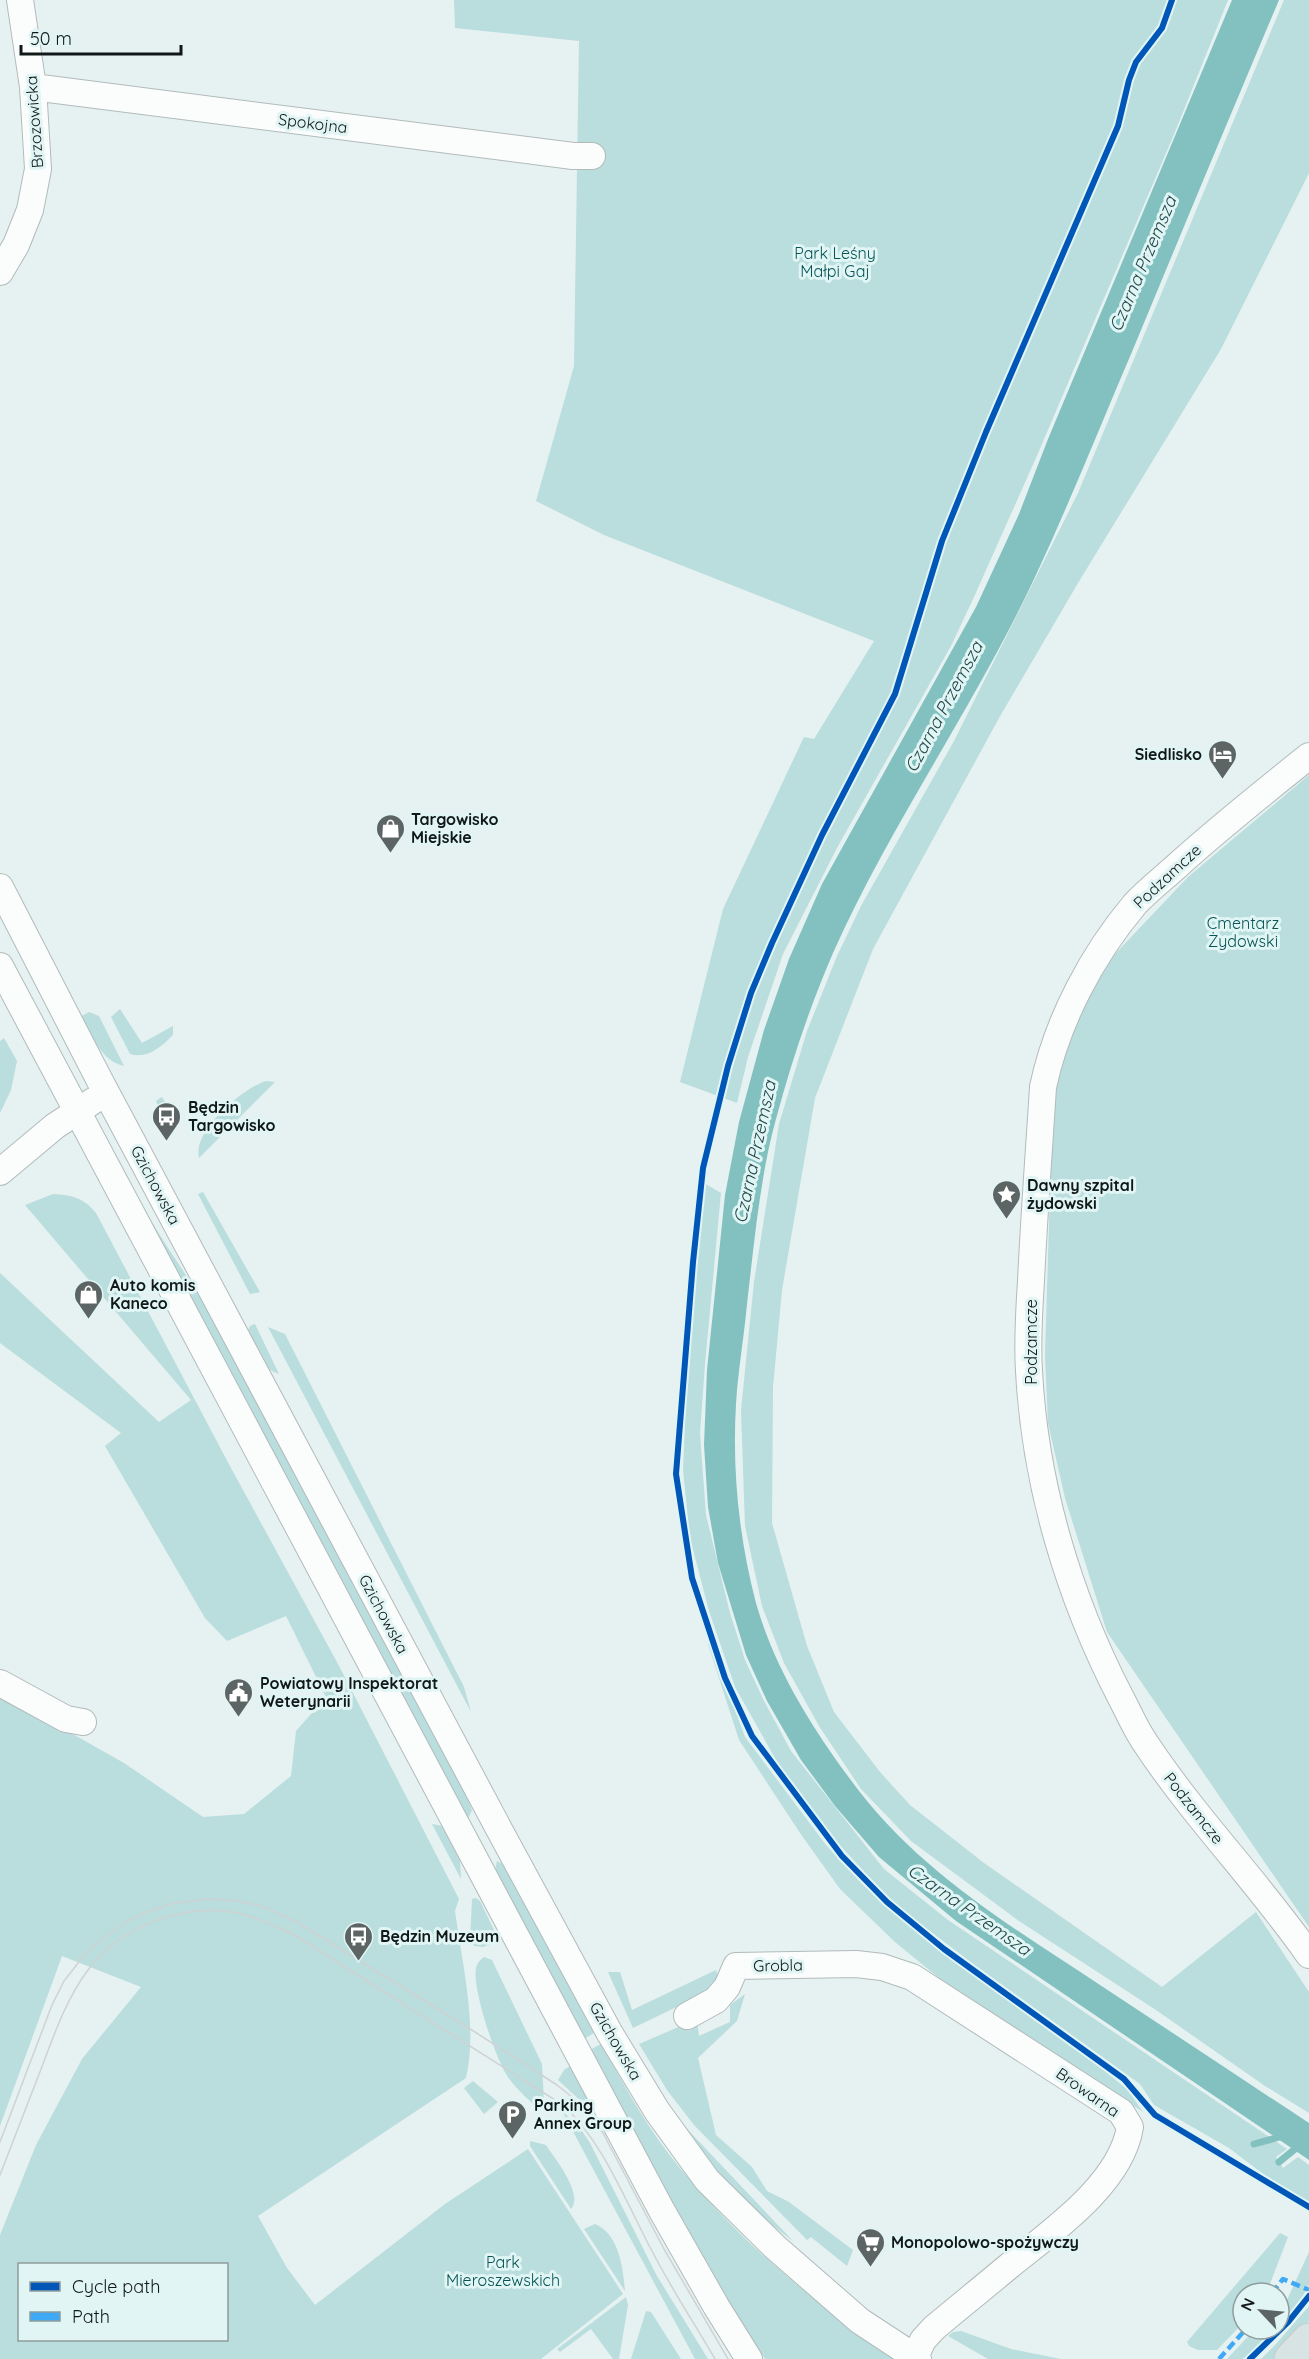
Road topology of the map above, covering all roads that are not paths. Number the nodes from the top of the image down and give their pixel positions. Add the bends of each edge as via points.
1 (20, 0) edge
2 (33, 87) junction
3 (592, 156) dead end
4 (0, 272) edge
5 (1309, 756) edge
6 (0, 887) edge
7 (0, 966) edge
8 (107, 1093) junction
9 (78, 1110) junction
10 (0, 1172) edge
11 (0, 1683) edge
12 (83, 1722) dead end
13 (500, 1831) junction
14 (468, 1848) junction
15 (1309, 1955) edge
16 (856, 1964) joint
17 (687, 2016) dead end
18 (1309, 2340) edge
19 (917, 2358) edge
20 (749, 2359) edge
21 (1291, 2359) edge

1 - 2 street, Brzozowicka
2 - 3 street, Spokojna
2 - 4 street, Brzozowicka via 38,170 30,210
5 - 15 street, Podzamcze via 1217,830 1137,902 1099,954 1060,1030 1043,1087 1029,1329 1034,1425 1047,1497 1079,1604 1103,1663 1144,1742
6 - 8 street, Gzichowska
7 - 9 street, Gzichowska
8 - 9 street
8 - 13 street, Gzichowska
9 - 10 street
9 - 14 street, Gzichowska
11 - 12 street via 66,1719
13 - 14 street
13 - 19 street, Gzichowska via 609,2032 657,2111 707,2180 860,2320
14 - 20 street, Gzichowska via 662,2211
16 - 17 street, Grobla via 736,1966 716,2000
16 - 19 street, Browarna via 912,1977 1121,2112 1130,2127 1128,2142 1112,2170 1087,2198 934,2328 923,2340
18 - 21 main road

